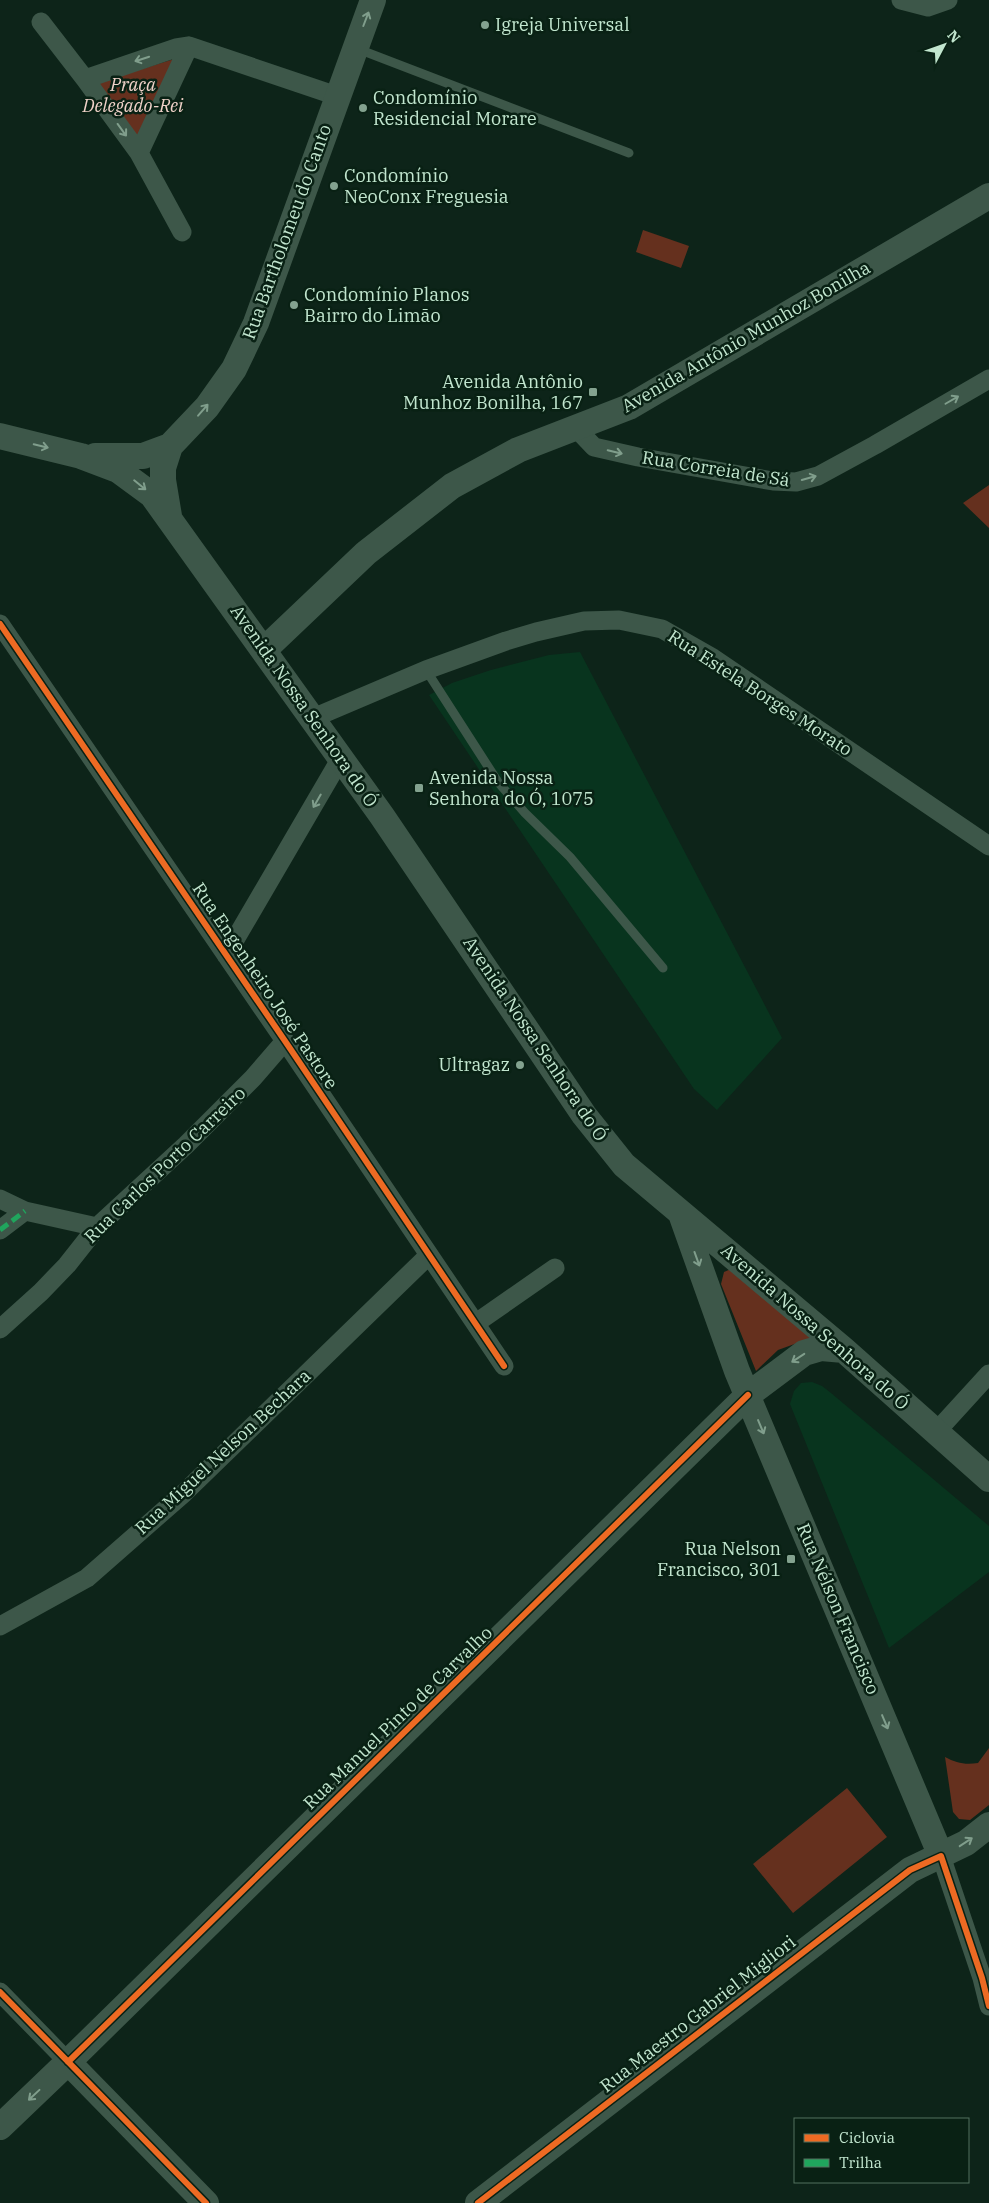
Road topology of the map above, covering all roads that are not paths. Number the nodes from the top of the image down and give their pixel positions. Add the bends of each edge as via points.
1 (373, 0) edge
2 (902, 0) edge
3 (948, 0) edge
4 (41, 22) dead end
5 (188, 46) junction
6 (355, 48) junction
7 (85, 78) junction
8 (337, 96) junction
9 (630, 153) dead end
10 (139, 154) junction
11 (989, 196) edge
12 (182, 232) dead end
13 (989, 378) edge
14 (575, 427) junction
15 (0, 436) edge
16 (170, 446) junction
17 (81, 456) junction
18 (170, 519) junction
19 (0, 624) edge
20 (264, 650) junction
21 (426, 670) junction
22 (313, 718) junction
23 (341, 758) junction
24 (989, 846) edge
25 (226, 955) junction
26 (663, 968) dead end
27 (285, 1041) junction
28 (0, 1199) edge
29 (25, 1211) junction
30 (681, 1213) junction
31 (97, 1227) junction
32 (0, 1230) edge
33 (429, 1255) junction
34 (556, 1268) dead end
35 (476, 1324) junction
36 (0, 1329) edge
37 (844, 1350) junction
38 (504, 1366) dead end
39 (989, 1374) edge
40 (748, 1395) junction
41 (936, 1432) junction
42 (989, 1479) edge
43 (0, 1626) edge
44 (989, 1825) edge
45 (941, 1856) junction
46 (0, 1992) edge
47 (989, 2006) edge
48 (68, 2062) junction
49 (0, 2127) edge
50 (206, 2203) edge
51 (478, 2203) edge

6 -> 1 main road, Rua Bartholomeu do Canto
2 - 3 street via 928,7
4 - 7 street
5 -> 7 street
5 - 8 street
5 - 10 street
6 - 8 main road, Rua Bartholomeu do Canto
6 - 9 lane
7 -> 10 street
16 -> 8 main road, Rua Bartholomeu do Canto via 207,407 234,369 256,323
10 - 12 street
11 - 14 main road, Avenida Antônio Munhoz Bonilha via 629,406
14 -> 13 street, Rua Correia de Sá via 594,446 638,457 773,481 796,482 826,472
14 - 20 main road, Avenida Antônio Munhoz Bonilha via 518,450 452,486 366,553
15 -> 17 main road, Avenida Nossa Senhora do Ó
16 - 17 main road, Avenida Nossa Senhora do Ó via 143,456
16 - 18 main road, Avenida Nossa Senhora do Ó via 163,474
17 -> 18 main road, Avenida Nossa Senhora do Ó via 118,470 136,482
18 - 20 main road, Avenida Nossa Senhora do Ó
19 - 25 street, Rua Engenheiro José Pastore
20 - 22 main road, Avenida Nossa Senhora do Ó
21 - 22 street, Rua Estela Borges Morato
21 - 24 street, Rua Estela Borges Morato via 536,632 584,622 619,620 662,629 713,658
21 - 26 lane via 498,782 570,857
22 - 23 main road, Avenida Nossa Senhora do Ó
23 -> 25 street
23 - 30 main road, Avenida Nossa Senhora do Ó via 584,1115 624,1166
25 - 27 street, Rua Engenheiro José Pastore
27 - 31 street, Rua Carlos Porto Carreiro via 193,1138
27 - 33 street, Rua Engenheiro José Pastore
28 - 29 street
29 - 31 street
29 - 32 street
30 - 37 main road, Avenida Nossa Senhora do Ó
30 -> 40 main road, Rua Nélson Francisco
31 - 36 street, Rua Carlos Porto Carreiro via 41,1292
33 - 35 street, Rua Engenheiro José Pastore
33 - 43 street, Rua Miguel Nelson Bechara via 184,1493 87,1578
34 - 35 street
35 - 38 street, Rua Engenheiro José Pastore
37 -> 40 main road, Rua Manuel Pinto de Carvalho via 822,1348 804,1354
37 - 41 main road, Avenida Nossa Senhora do Ó
39 - 41 street
40 -> 45 main road, Rua Nélson Francisco
40 - 48 main road, Rua Manuel Pinto de Carvalho
41 - 42 main road, Avenida Nossa Senhora do Ó
45 -> 44 main road, Rua Maestro Gabriel Migliori via 966,1843
45 - 47 street, Rua Nélson Francisco
45 - 51 main road, Rua Maestro Gabriel Migliori via 910,1870
46 - 48 street
48 -> 49 main road, Rua Manuel Pinto de Carvalho
48 - 50 main road

